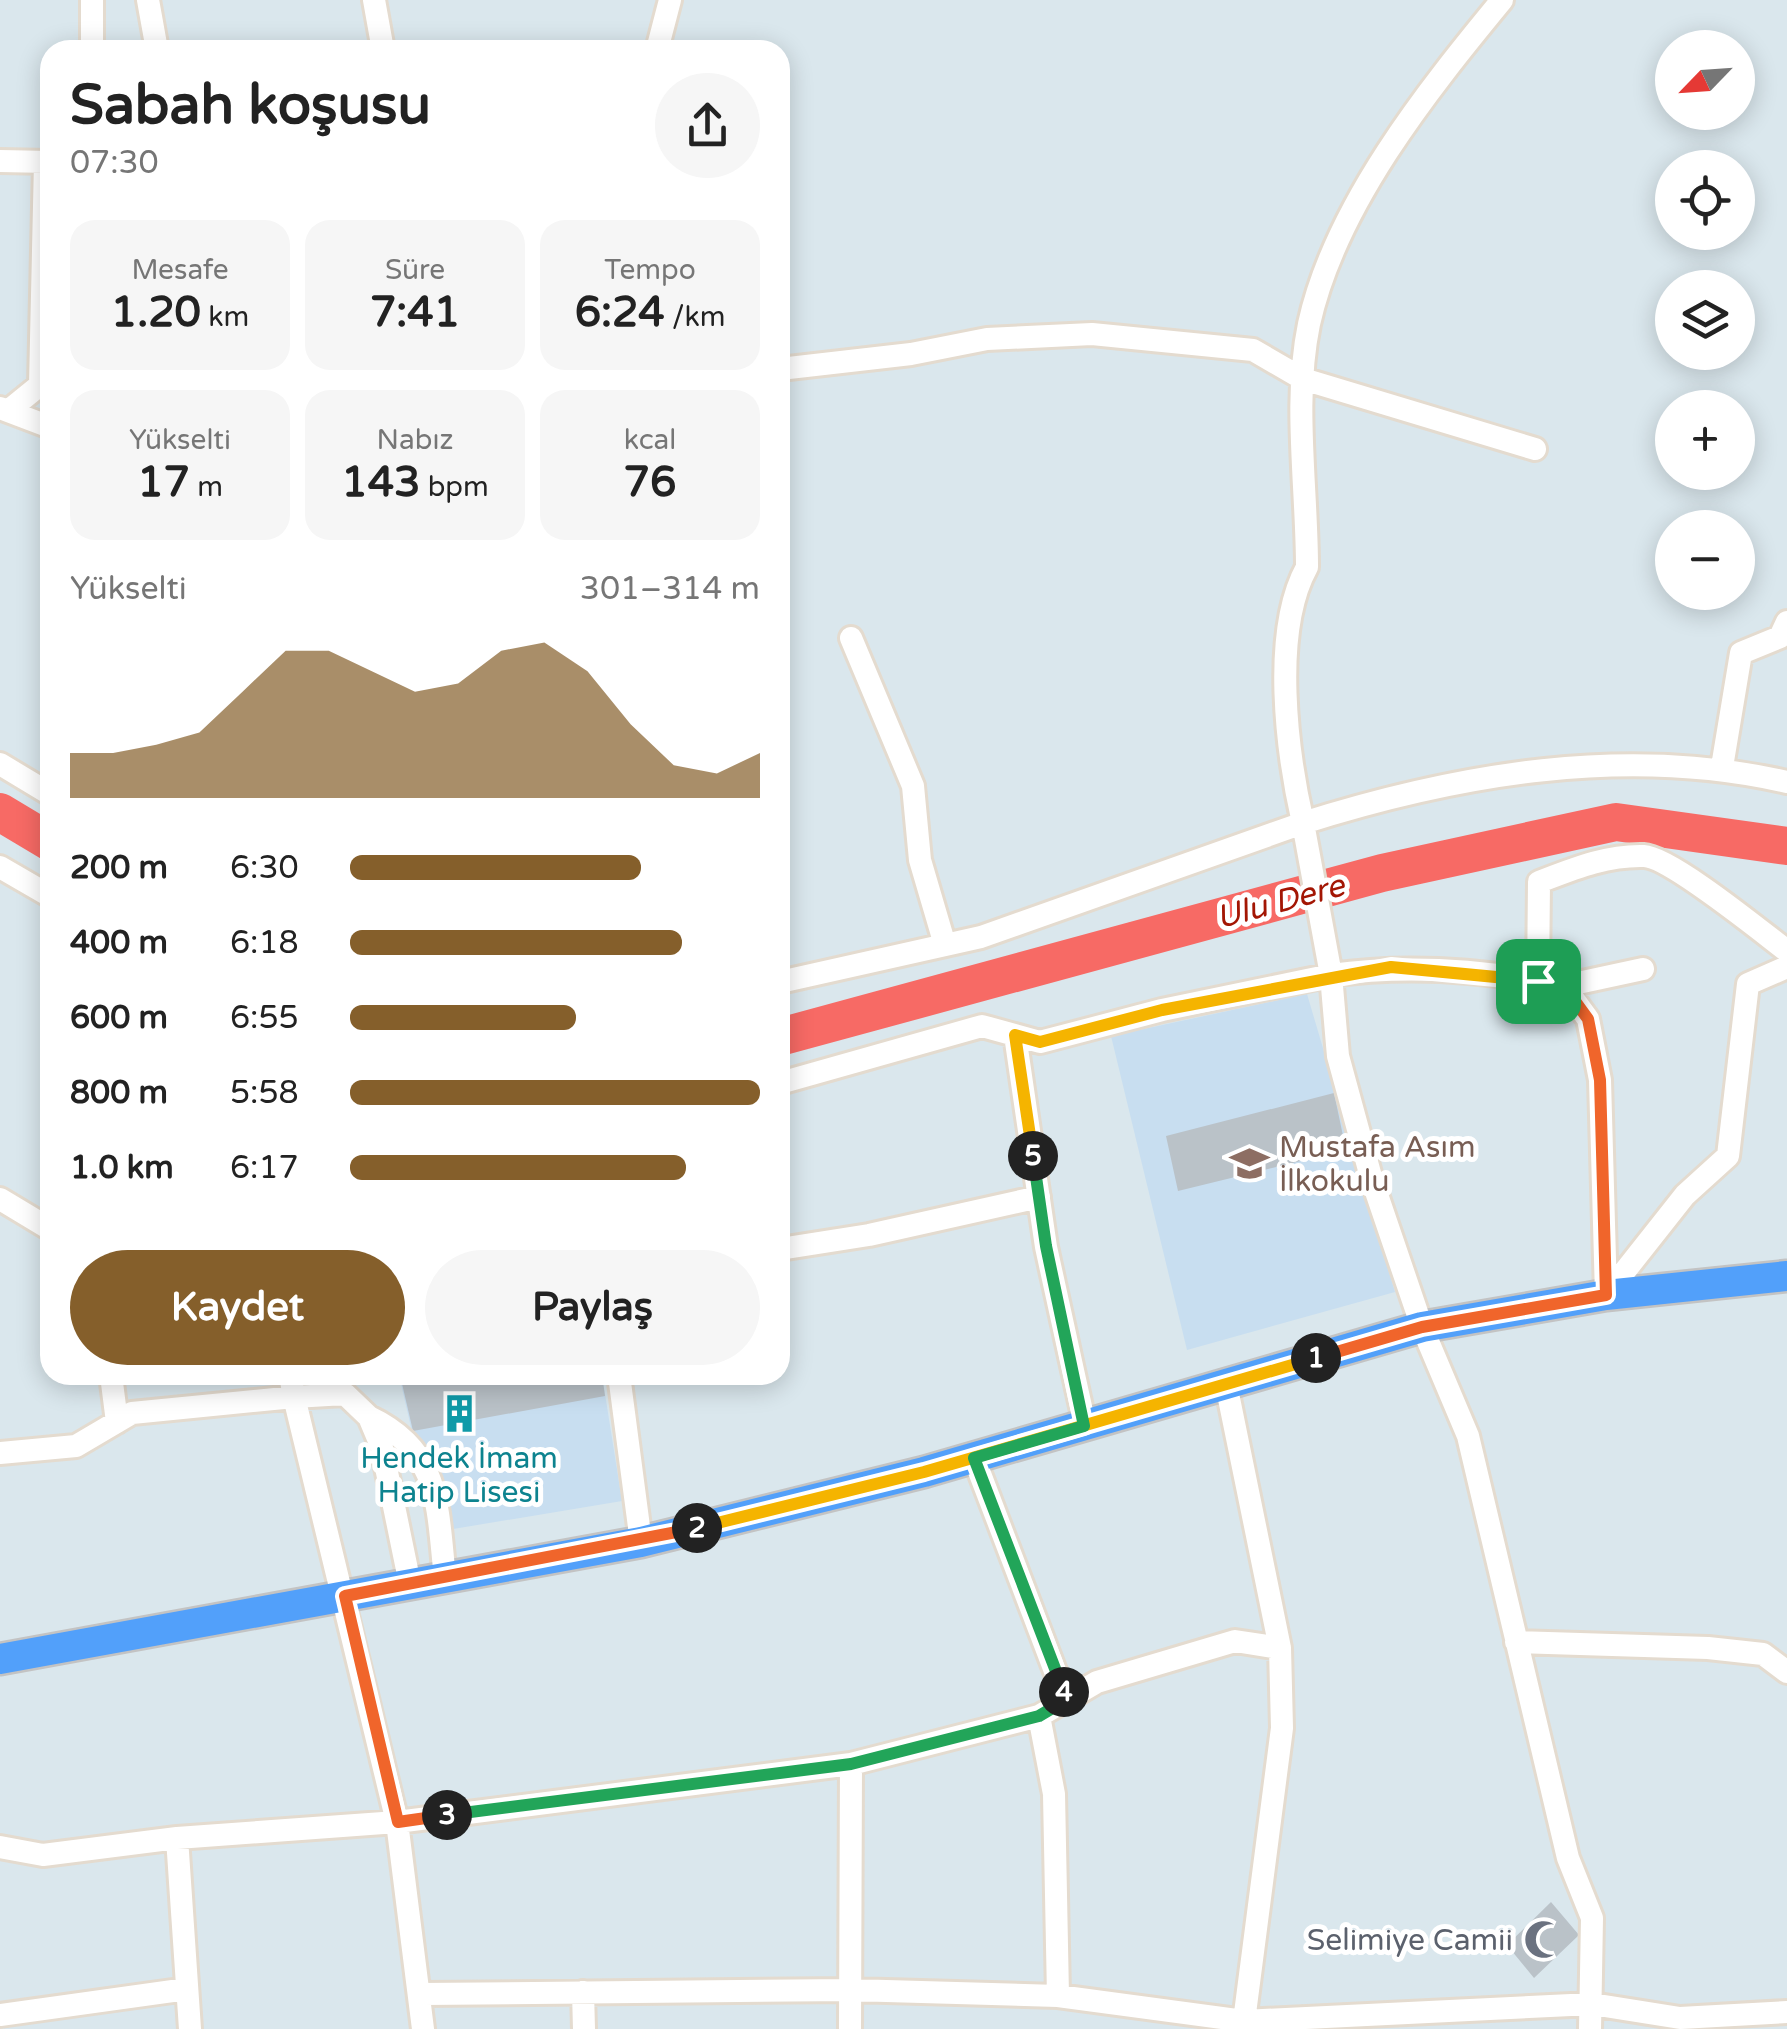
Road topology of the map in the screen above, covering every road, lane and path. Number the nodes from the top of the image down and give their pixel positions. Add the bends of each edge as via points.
1 (92, 0) edge
2 (148, 0) edge
3 (374, 0) edge
4 (670, 0) edge
5 (1502, 0) edge
6 (92, 40) edge
7 (155, 40) edge
8 (381, 40) edge
9 (660, 40) edge
10 (0, 161) edge
11 (40, 162) edge
12 (790, 369) edge
13 (1303, 379) junction
14 (40, 386) edge
15 (4, 410) edge
16 (40, 424) edge
17 (1535, 449) dead end
18 (1787, 622) edge
19 (850, 638) dead end
20 (0, 764) edge
21 (1722, 768) junction
22 (40, 781) edge
23 (1787, 782) edge
24 (1303, 823) junction
25 (0, 867) edge
26 (40, 890) edge
27 (945, 945) junction
28 (1787, 951) edge
29 (1787, 967) edge
30 (1643, 969) dead end
31 (1330, 975) junction
32 (790, 980) edge
33 (1538, 981) junction
34 (1564, 986) junction
35 (1015, 1035) junction
36 (790, 1080) edge
37 (1039, 1197) junction
38 (0, 1199) edge
39 (40, 1223) edge
40 (790, 1247) edge
41 (1787, 1276) edge
42 (1606, 1295) junction
43 (1422, 1327) junction
44 (1226, 1384) junction
45 (112, 1385) edge
46 (620, 1385) edge
47 (292, 1386) edge
48 (369, 1417) junction
49 (116, 1422) junction
50 (1084, 1426) junction
51 (0, 1453) edge
52 (974, 1458) junction
53 (640, 1542) junction
54 (445, 1578) junction
55 (410, 1584) junction
56 (345, 1596) junction
57 (1516, 1642) junction
58 (1280, 1648) junction
59 (0, 1659) edge
60 (1787, 1672) edge
61 (1066, 1700) junction
62 (1039, 1716) junction
63 (851, 1764) junction
64 (398, 1822) junction
65 (176, 1838) junction
66 (0, 1846) edge
67 (188, 1988) junction
68 (850, 1990) junction
69 (583, 1992) junction
70 (422, 1994) junction
71 (1058, 1996) junction
72 (1592, 2004) junction
73 (1787, 2012) edge
74 (0, 2015) edge
75 (1243, 2025) edge
76 (190, 2029) edge
77 (424, 2029) edge
78 (584, 2029) edge
79 (850, 2029) edge
80 (1590, 2029) edge

1 - 6 street
2 - 7 street
3 - 8 street
4 - 9 street
5 - 13 street via 1429,91 1346,226 1309,325
10 - 11 street
12 - 13 street via 987,338 1092,334 1254,350
13 - 17 street
13 - 24 street via 1307,567 1294,589 1287,654 1289,763
14 - 15 street
15 - 16 street
18 - 21 street via 1780,638 1741,654
19 - 27 street via 913,786 920,860
20 - 22 street
21 - 23 street
21 - 24 street via 1597,766 1500,776 1398,793
24 - 27 street
24 - 31 street
25 - 26 street
27 - 32 street
28 - 33 street via 1649,856 1592,862 1539,882
29 - 42 street via 1748,984 1728,1156 1684,1195
30 - 34 street
31 - 33 street via 1391,967
31 - 35 street via 1040,1042
31 - 43 street via 1338,1056
33 - 34 street
34 - 42 street via 1588,1019 1600,1080
35 - 36 street via 982,1026
35 - 37 street
37 - 40 street
37 - 50 street
38 - 39 street
41 - 42 main road
42 - 43 main road
43 - 44 main road
43 - 57 street via 1468,1436
44 - 50 main road
44 - 58 street
45 - 49 street
46 - 53 street
47 - 48 street via 345,1394
47 - 49 street via 132,1413
47 - 56 street
48 - 54 street via 401,1432 426,1465
48 - 55 street via 394,1492
49 - 51 street via 76,1446
50 - 52 main road
52 - 53 main road
52 - 61 street
53 - 54 main road
54 - 55 main road
55 - 56 main road
56 - 59 main road
56 - 64 street
57 - 60 street via 1763,1654
57 - 72 street via 1568,1858 1592,1918
58 - 61 street via 1235,1641 1096,1682
58 - 75 street via 1282,1728
61 - 62 street
62 - 63 street
62 - 71 street via 1054,1794
63 - 64 street
63 - 68 street
64 - 65 street
64 - 70 street
65 - 66 street via 42,1855
65 - 67 street
67 - 74 street
67 - 76 street
68 - 69 street
68 - 71 street
68 - 79 street
69 - 70 street
69 - 78 street
70 - 77 street
71 - 75 street
72 - 73 street via 1680,2018
72 - 75 street
72 - 80 street

